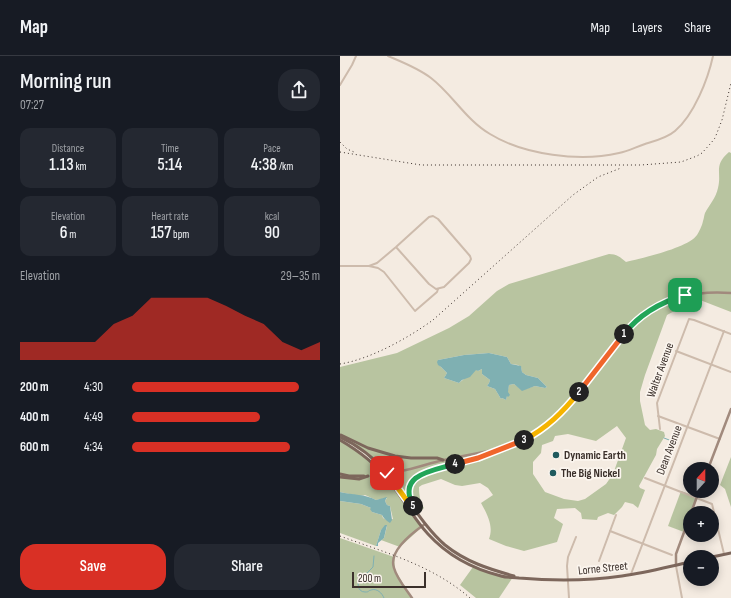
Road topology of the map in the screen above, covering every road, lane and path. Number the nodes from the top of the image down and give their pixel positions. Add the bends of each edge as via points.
1 (356, 56) edge
2 (388, 56) edge
3 (713, 56) edge
4 (340, 85) edge
5 (396, 247) junction
6 (340, 266) edge
7 (369, 266) junction
8 (438, 289) junction
9 (731, 293) edge
10 (724, 331) junction
11 (731, 334) edge
12 (676, 351) junction
13 (711, 364) junction
14 (731, 372) edge
15 (731, 409) edge
16 (658, 416) junction
17 (687, 426) junction
18 (660, 429) dead end
19 (340, 436) edge
20 (720, 439) junction
21 (340, 442) edge
22 (491, 451) junction
23 (443, 460) junction
24 (711, 462) edge
25 (340, 474) edge
26 (368, 476) junction
27 (340, 477) edge
28 (645, 478) dead end
29 (665, 486) junction
30 (683, 492) edge
31 (699, 498) edge
32 (413, 509) junction
33 (616, 515) dead end
34 (423, 525) junction
35 (610, 532) junction
36 (683, 534) edge
37 (576, 538) dead end
38 (642, 544) junction
39 (731, 553) edge
40 (724, 554) junction
41 (672, 555) dead end
42 (719, 555) edge
43 (599, 561) dead end
44 (683, 564) edge
45 (676, 565) junction
46 (630, 575) junction
47 (568, 580) junction
48 (412, 598) edge
49 (569, 598) edge
50 (682, 598) edge

1 - 4 street
2 - 3 street via 432,78 478,125 496,138 535,151 585,157 620,153 662,138 676,130 693,108
5 - 7 street
5 - 8 street via 432,287
5 - 8 street via 429,217 438,219 472,258 444,287
6 - 7 street
7 - 8 street via 384,272 415,311
9 - 22 main road via 691,294 664,302 651,310 627,329 556,418 523,440
10 - 11 street
10 - 12 street, Walter Avenue via 689,319
10 - 13 street, Dean Avenue
12 - 13 street
12 - 16 street, Walter Avenue via 657,403
13 - 14 street
13 - 17 street, Dean Avenue
15 - 20 main road
16 - 17 street
16 - 18 street, Walter Avenue
17 - 20 street
17 - 29 street, Dean Avenue
19 - 23 main road via 395,456
19 - 32 main road via 379,465
20 - 24 main road
21 - 34 main road via 360,452 380,470
22 - 23 main road
22 - 32 main road via 478,458 415,478 408,491
23 - 26 main road, bridge via 416,468
25 - 26 main road
26 - 27 main road via 359,479
28 - 29 street
29 - 30 street
29 - 38 street, Dean Avenue
31 - 40 street via 713,506
32 - 34 main road
33 - 35 street
34 - 47 main road, Lorne Street via 464,558 488,569 518,578
34 - 48 main road via 404,542 394,558 395,570
35 - 38 street
35 - 43 street
36 - 45 main road via 675,555
37 - 47 street via 567,562
38 - 41 street
38 - 46 street, Dean Avenue
39 - 40 main road
40 - 42 main road
44 - 45 main road, Lorne Street
45 - 46 main road, Lorne Street
45 - 50 street
46 - 47 main road, Lorne Street
47 - 49 street

